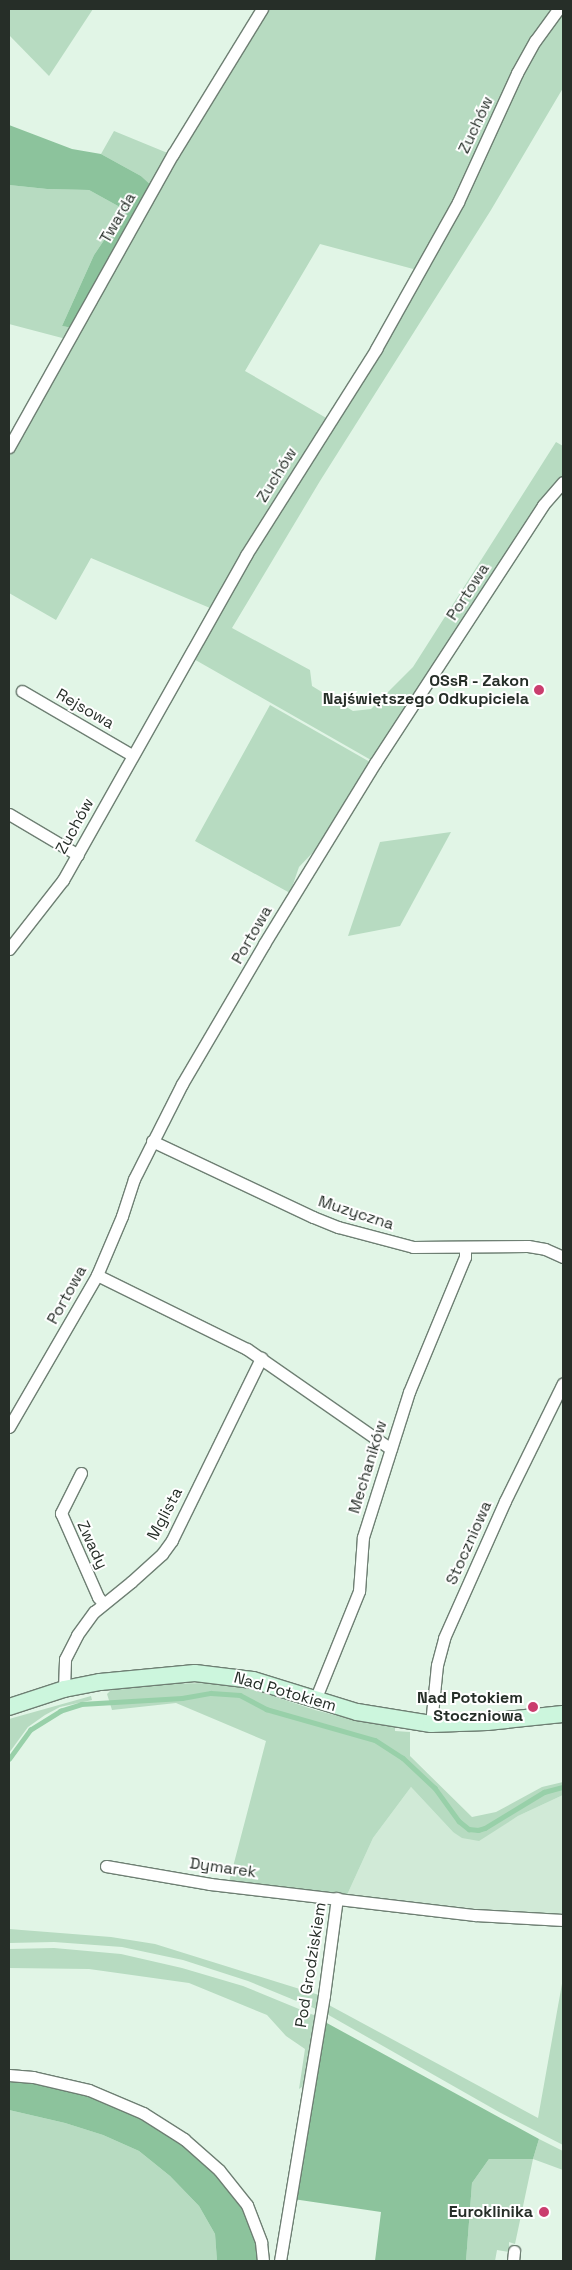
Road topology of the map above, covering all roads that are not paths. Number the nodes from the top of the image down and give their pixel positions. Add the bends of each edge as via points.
1 (262, 9) edge
2 (558, 9) edge
3 (9, 447) edge
4 (563, 482) edge
5 (22, 692) dead end
6 (132, 754) junction
7 (9, 814) edge
8 (78, 855) junction
9 (9, 949) edge
10 (152, 1141) junction
11 (465, 1247) junction
12 (563, 1257) edge
13 (97, 1275) junction
14 (261, 1358) junction
15 (563, 1383) edge
16 (9, 1428) edge
17 (391, 1449) junction
18 (81, 1473) dead end
19 (103, 1603) junction
20 (64, 1689) junction
21 (315, 1700) junction
22 (9, 1707) edge
23 (563, 1714) edge
24 (431, 1724) junction
25 (106, 1866) dead end
26 (337, 1898) junction
27 (563, 1920) edge
28 (9, 2075) edge
29 (263, 2261) edge
30 (280, 2261) edge

1 - 3 street, Twarda via 173,154
2 - 6 street, Zuchów via 517,74 458,202 394,317 246,555
4 - 10 street, Portowa via 543,505 375,763 264,944
5 - 6 street, Rejsowa
6 - 8 street, Zuchów
7 - 8 street
8 - 9 street, Zuchów via 63,880
10 - 11 street, Muzyczna via 338,1227 413,1247
10 - 13 street, Portowa
11 - 12 street, Muzyczna via 537,1247
11 - 17 street, Mechaników via 465,1257 409,1392
13 - 14 street
13 - 16 street, Portowa
14 - 17 street
14 - 19 street, Mglista via 172,1540 162,1554 126,1587
15 - 24 street, Stoczniowa via 505,1501 444,1638 437,1664
17 - 21 street, Mechaników via 363,1537 359,1591
18 - 19 street, Zwady via 61,1513
19 - 20 street, Mglista via 85,1622 68,1653 63,1668
20 - 21 street, Nad Potokiem via 133,1677 205,1674 253,1680
20 - 22 street, Nad Potokiem
21 - 24 street, Nad Potokiem via 357,1712
23 - 24 street, Nad Potokiem
25 - 26 street, Dymarek via 210,1884
26 - 27 street, Pod Grodziskiem via 476,1915
26 - 30 street, Pod Grodziskiem
28 - 29 street via 89,2090 143,2113 184,2140 219,2170 248,2205 261,2242

